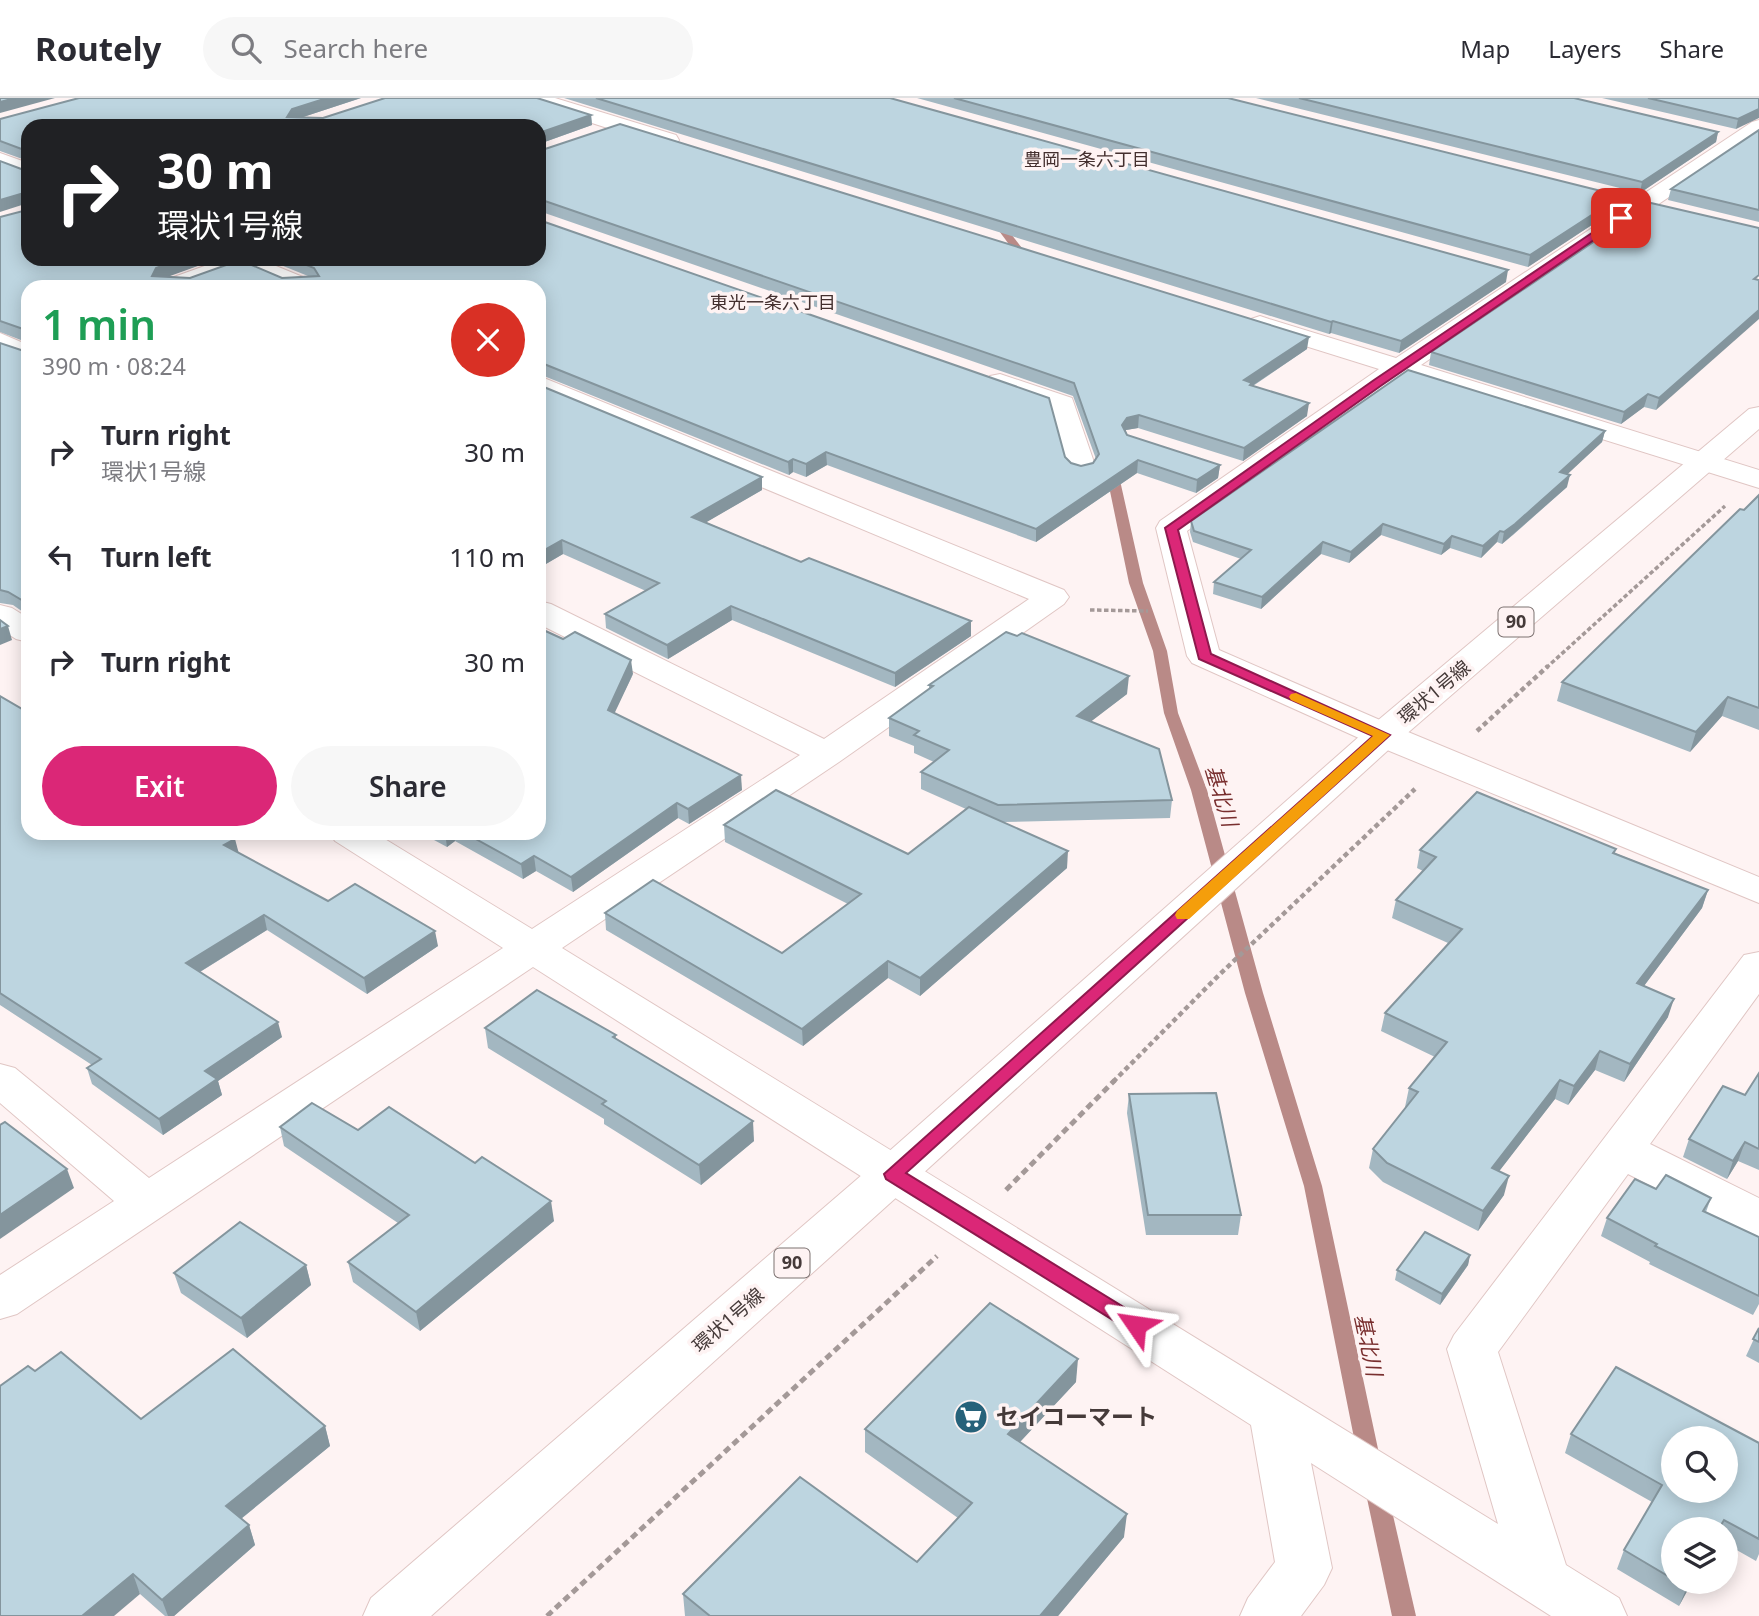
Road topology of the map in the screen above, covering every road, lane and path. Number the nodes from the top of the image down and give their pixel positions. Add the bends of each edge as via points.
1 (534, 98) edge
2 (620, 125) junction
3 (1750, 132) edge
4 (1715, 133) edge
5 (585, 137) edge
6 (685, 145) edge
7 (0, 160) edge
8 (21, 169) edge
9 (1616, 197) edge
10 (1643, 203) junction
11 (1668, 210) edge
12 (226, 266) edge
13 (256, 266) edge
14 (1507, 272) edge
15 (1534, 279) junction
16 (188, 280) edge
17 (289, 280) edge
18 (1241, 318) edge
19 (1400, 367) junction
20 (971, 372) edge
21 (546, 387) edge
22 (1759, 415) edge
23 (1705, 462) junction
24 (1209, 463) edge
25 (1081, 468) edge
26 (1245, 474) junction
27 (1757, 479) edge
28 (1117, 610) dead end
29 (1156, 611) dead end
30 (546, 614) edge
31 (0, 615) edge
32 (21, 628) edge
33 (1383, 735) junction
34 (826, 754) junction
35 (1445, 761) junction
36 (359, 840) edge
37 (1759, 891) edge
38 (532, 949) junction
39 (1759, 965) edge
40 (0, 1079) edge
41 (1619, 1149) junction
42 (893, 1174) junction
43 (147, 1202) junction
44 (1759, 1219) edge
45 (973, 1223) junction
46 (0, 1300) edge
47 (1275, 1412) junction
48 (1543, 1581) junction
49 (391, 1616) edge
50 (547, 1616) edge
51 (1268, 1616) edge
52 (1599, 1616) edge

1 - 2 street
2 - 5 street
2 - 6 street
3 - 4 street
3 - 10 street
7 - 8 street
9 - 10 street
10 - 11 street
10 - 15 street
12 - 16 street
13 - 17 street
14 - 15 street
15 - 19 street
18 - 19 street
19 - 23 street
19 - 26 street
20 - 25 street via 1062,404
21 - 34 street via 1053,597
22 - 23 street, 環状1号線 / 90
23 - 27 street
23 - 33 street, 環状1号線 / 90
24 - 26 street
26 - 33 street via 1171,528 1204,656
27 - 35 path
28 - 29 path
30 - 34 street
31 - 32 street
33 - 35 street
33 - 42 street, 環状1号線 / 90
34 - 38 street
35 - 37 street
35 - 45 path via 1219,975
36 - 38 street
38 - 42 street
38 - 43 street
39 - 41 street
40 - 43 street
41 - 44 street
41 - 48 street via 1472,1349
42 - 45 street
42 - 49 street, 環状1号線 / 90
43 - 46 street
45 - 47 street
45 - 50 path
47 - 48 street
47 - 51 street via 1304,1568
48 - 52 street

